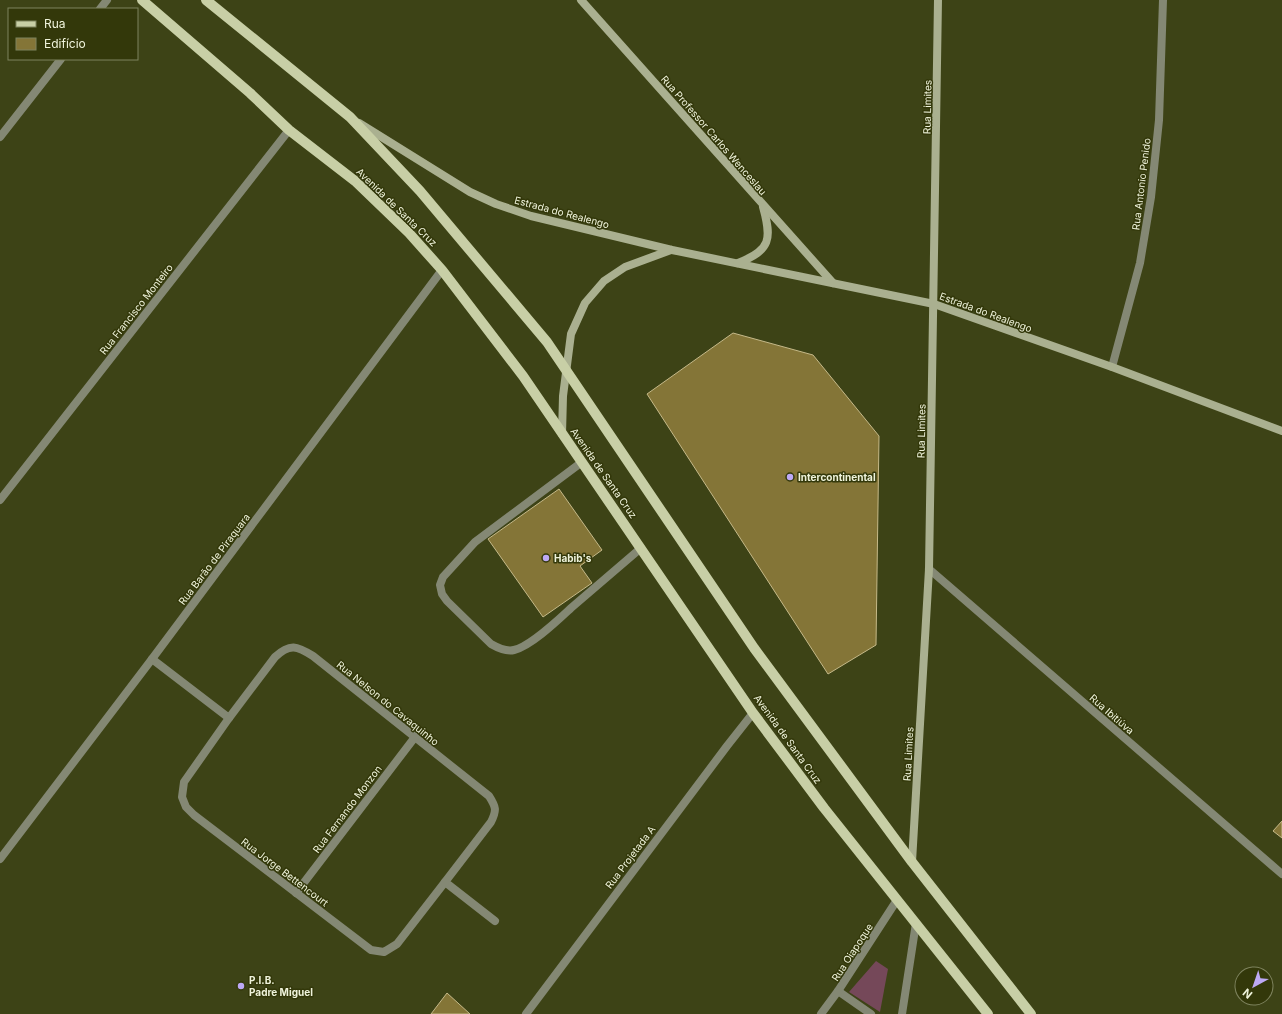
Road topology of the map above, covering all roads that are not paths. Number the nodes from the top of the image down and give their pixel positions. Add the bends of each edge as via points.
1 (107, 0) edge
2 (142, 0) edge
3 (206, 0) edge
4 (581, 0) edge
5 (938, 0) edge
6 (1163, 0) edge
7 (101, 8) edge
8 (60, 60) edge
9 (350, 117) junction
10 (289, 130) junction
11 (0, 137) edge
12 (762, 204) junction
13 (672, 250) junction
14 (737, 263) junction
15 (442, 270) junction
16 (833, 283) junction
17 (934, 304) junction
18 (1112, 367) junction
19 (566, 370) junction
20 (1282, 431) edge
21 (562, 434) junction
22 (582, 462) junction
23 (0, 500) edge
24 (641, 548) junction
25 (929, 568) junction
26 (152, 659) junction
27 (753, 713) junction
28 (229, 718) junction
29 (415, 737) junction
30 (0, 859) edge
31 (912, 862) junction
32 (1282, 874) edge
33 (445, 882) junction
34 (296, 893) junction
35 (897, 900) junction
36 (495, 921) dead end
37 (916, 923) junction
38 (838, 991) junction
39 (526, 1014) edge
40 (821, 1014) edge
41 (871, 1014) edge
42 (902, 1014) edge
43 (988, 1014) edge
44 (1031, 1014) edge

1 - 7 street
2 - 10 main road, Avenida de Santa Cruz via 250,92
3 - 9 main road
4 - 12 street, Rua Professor Carlos Wenceslau
5 - 17 street, Rua Limites
6 - 18 street, Rua Antonio Penido via 1159,120 1151,197 1140,263
8 - 11 street
9 - 13 street, Estrada do Realengo via 470,192 496,204 531,216
9 - 19 main road via 420,191 547,342
10 - 15 main road, Avenida de Santa Cruz via 355,181 409,233
10 - 23 street, Rua Francisco Monteiro
12 - 14 street via 768,226 765,246 753,257
12 - 16 street, Rua Professor Carlos Wenceslau
13 - 14 street, Estrada do Realengo
13 - 19 street via 625,268 604,281 585,303 571,334
14 - 16 street, Estrada do Realengo
15 - 21 main road, Avenida de Santa Cruz via 523,376
15 - 26 street, Rua Barão de Piraquara
16 - 17 street, Estrada do Realengo
17 - 18 street, Estrada do Realengo
17 - 25 street, Rua Limites
18 - 20 street, Estrada do Realengo
19 - 21 street
19 - 31 main road via 754,648
21 - 22 main road, Avenida de Santa Cruz
22 - 24 main road, Avenida de Santa Cruz
22 - 24 street via 475,542 443,577 440,585 442,594 491,644 498,648 514,650 554,623
24 - 27 main road, Avenida de Santa Cruz
25 - 31 street, Rua Limites
25 - 32 street, Rua Ibitiúva
26 - 28 street
26 - 30 street, Rua Barão de Piraquara
27 - 35 main road, Avenida de Santa Cruz
27 - 39 street, Rua Projetada A
28 - 29 street, Rua Nelson do Cavaquinho via 275,657 292,647 302,649 313,656
28 - 34 street, Rua Jorge Bettencourt via 184,782 182,797 186,807 194,815
29 - 33 street, Rua Nelson do Cavaquinho via 489,796 495,805 495,814 491,822
29 - 34 street, Rua Fernando Monzon
31 - 44 main road
33 - 34 street, Rua Jorge Bettencourt via 397,944 384,952 371,950
33 - 36 street
35 - 37 main road, Avenida de Santa Cruz
35 - 38 street, Rua Oiapoque
37 - 42 street
37 - 43 main road, Avenida de Santa Cruz
38 - 40 street, Rua Oiapoque
38 - 41 street

